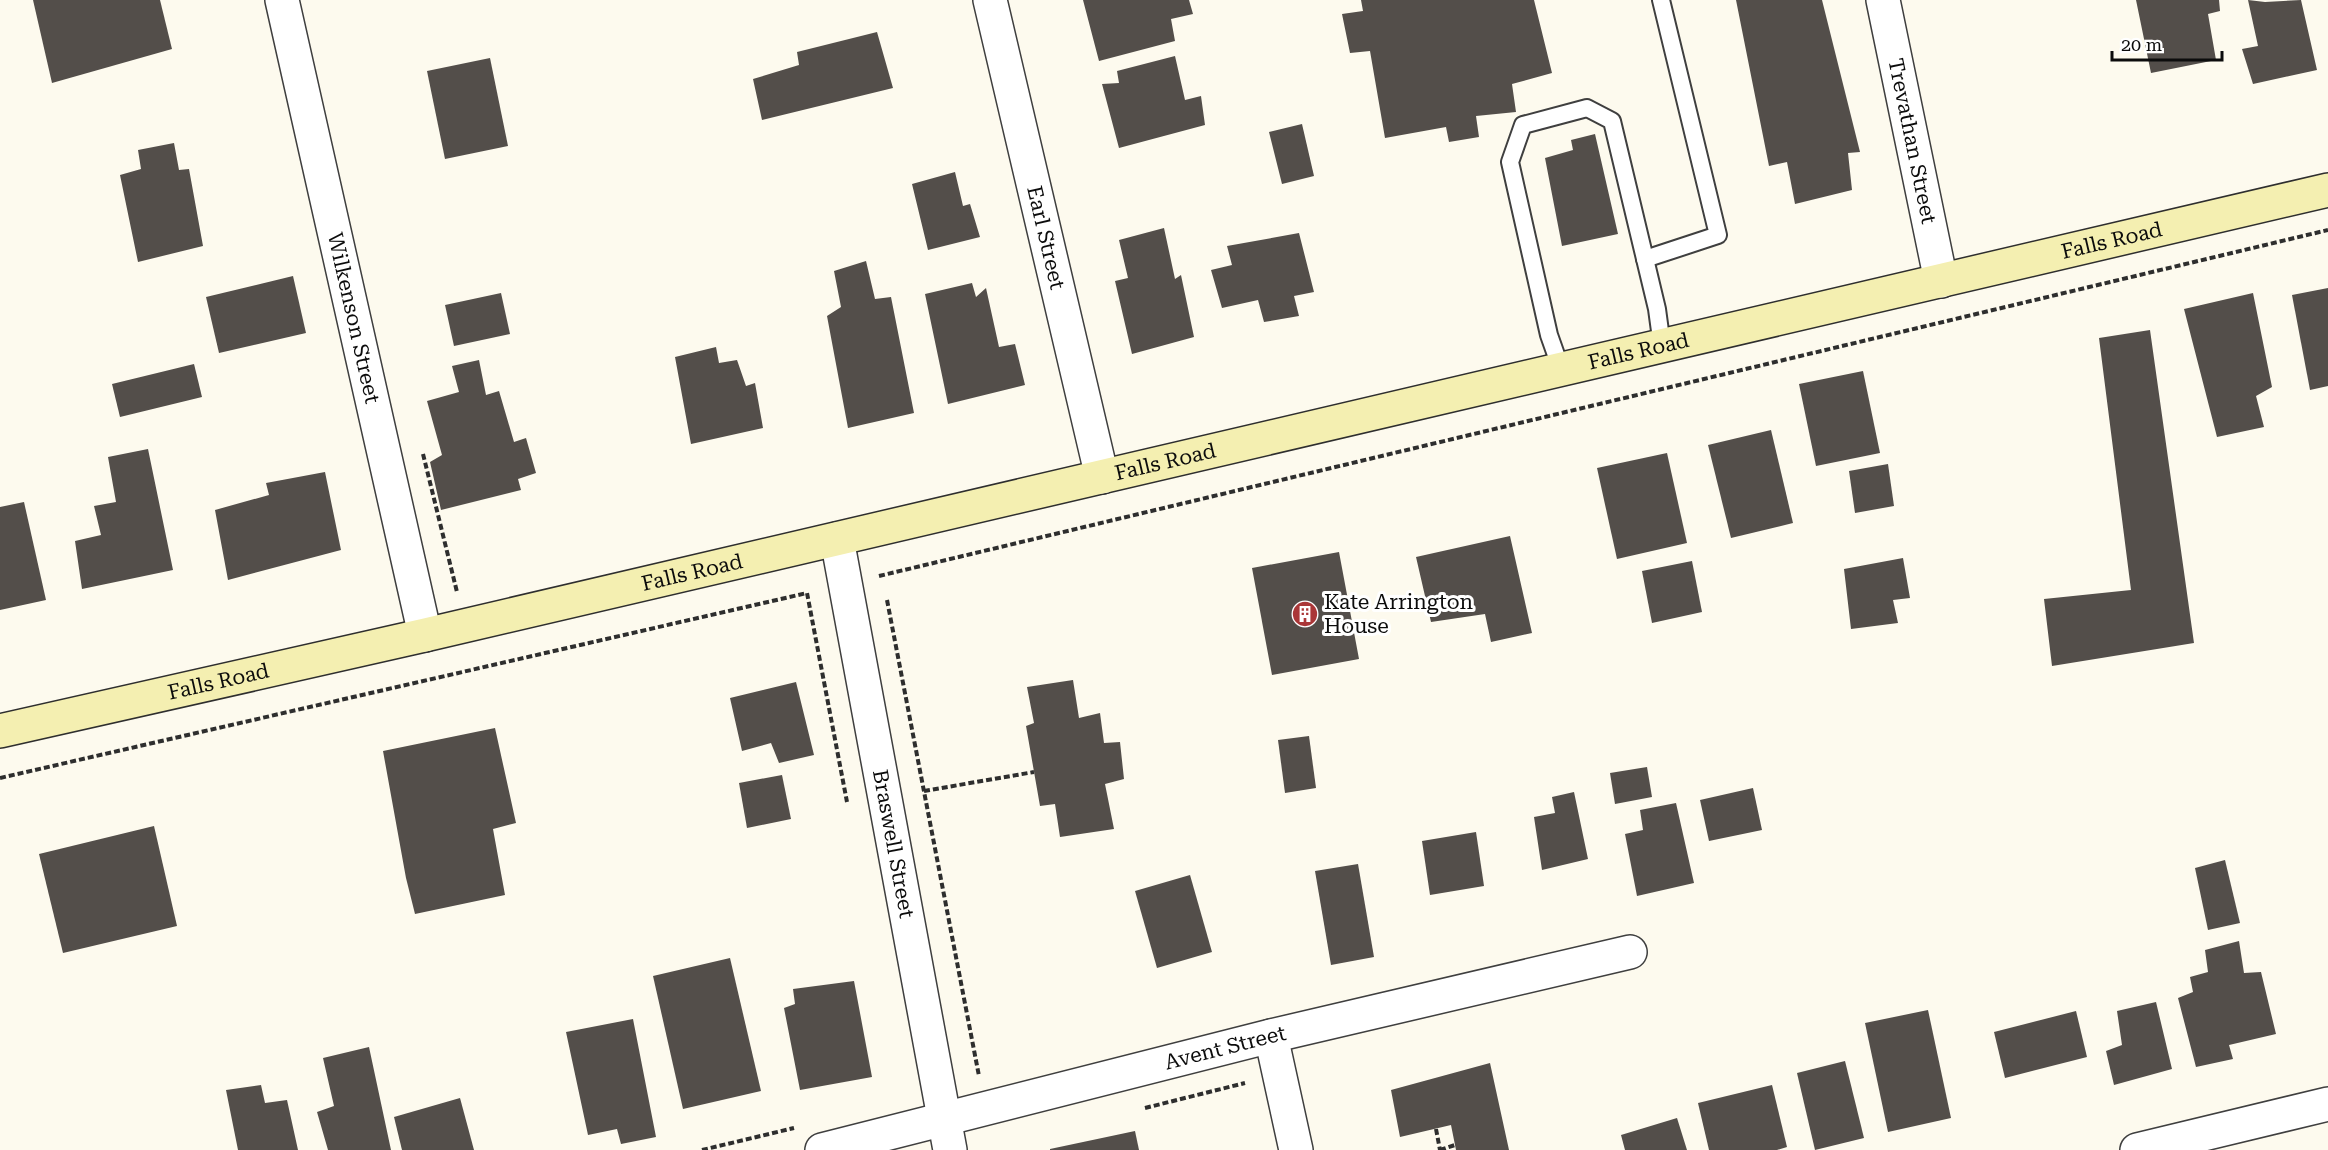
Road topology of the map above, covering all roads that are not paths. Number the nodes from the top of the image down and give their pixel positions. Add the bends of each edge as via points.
1 (282, 0) edge
2 (990, 0) edge
3 (1661, 0) edge
4 (1883, 0) edge
5 (2328, 190) edge
6 (1646, 259) junction
7 (1941, 281) junction
8 (1662, 346) junction
9 (1561, 369) junction
10 (1102, 477) junction
11 (837, 539) junction
12 (425, 635) junction
13 (0, 731) edge
14 (1630, 952) dead end
15 (1271, 1036) junction
16 (2328, 1104) edge
17 (947, 1135) edge
18 (812, 1138) edge
19 (1296, 1150) edge
20 (2137, 1150) edge

1 - 12 street, Wilkenson Street
2 - 10 street, Earl Street
3 - 6 lane via 1718,235
4 - 7 street, Trevathan Street
5 - 7 main road, Falls Road
6 - 8 lane
6 - 9 lane via 1612,121 1587,108 1523,125 1510,162 1549,335
7 - 8 main road, Falls Road
8 - 9 main road, Falls Road
9 - 10 main road, Falls Road
10 - 11 main road, Falls Road
11 - 12 main road, Falls Road
11 - 17 street, Braswell Street
12 - 13 main road, Falls Road
14 - 15 street, Avent Street
15 - 17 street, Avent Street
15 - 19 street
16 - 20 street
17 - 18 street, Avent Street

